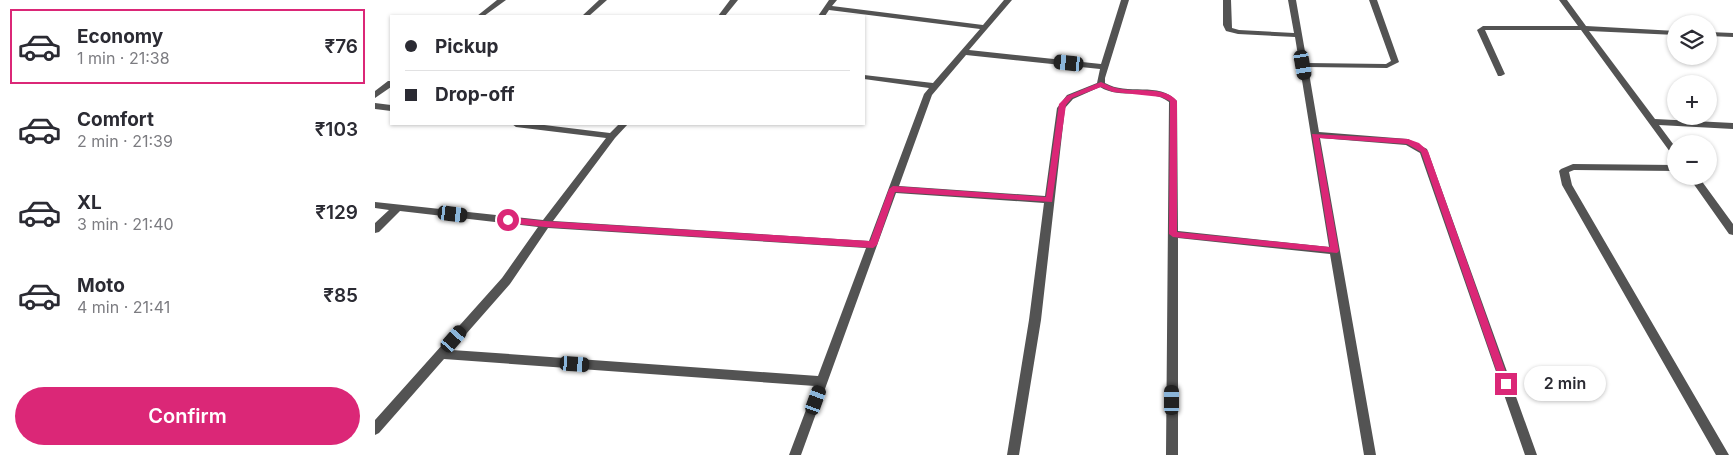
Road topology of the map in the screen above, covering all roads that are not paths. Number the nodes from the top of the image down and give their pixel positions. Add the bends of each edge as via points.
1 (502, 0) edge
2 (603, 0) edge
3 (734, 0) edge
4 (833, 0) edge
5 (1008, 0) edge
6 (1125, 0) edge
7 (1227, 0) edge
8 (1292, 0) edge
9 (1373, 0) edge
10 (1563, 0) edge
11 (827, 8) junction
12 (481, 15) edge
13 (586, 15) edge
14 (722, 15) edge
15 (822, 15) edge
16 (985, 27) junction
17 (1583, 28) junction
18 (1667, 32) edge
19 (1717, 34) edge
20 (1297, 35) junction
21 (1733, 35) edge
22 (964, 52) junction
23 (1303, 65) junction
24 (1104, 67) junction
25 (1501, 74) dead end
26 (865, 77) edge
27 (390, 84) edge
28 (1101, 84) junction
29 (934, 86) junction
30 (375, 95) edge
31 (375, 106) edge
32 (390, 108) edge
33 (1653, 122) junction
34 (525, 125) edge
35 (623, 125) edge
36 (1733, 126) edge
37 (1315, 135) junction
38 (611, 136) junction
39 (1667, 141) edge
40 (1667, 168) edge
41 (1700, 185) edge
42 (893, 189) junction
43 (1049, 200) junction
44 (375, 205) edge
45 (398, 207) junction
46 (545, 224) junction
47 (375, 229) edge
48 (1733, 231) edge
49 (1173, 234) junction
50 (873, 245) junction
51 (1335, 251) junction
52 (441, 354) junction
53 (823, 381) junction
54 (375, 429) edge
55 (795, 455) edge
56 (1013, 455) edge
57 (1172, 455) edge
58 (1370, 455) edge
59 (1531, 455) edge
60 (1723, 455) edge

1 - 12 street
2 - 13 street
3 - 14 street
4 - 11 street
5 - 16 street
6 - 24 street
7 - 20 street via 1229,29
8 - 20 street
9 - 23 street via 1395,62 1387,66
10 - 17 street
11 - 15 street
11 - 16 street
16 - 22 street
17 - 18 street
17 - 25 street via 1483,28 1481,30
17 - 33 street
19 - 21 street
20 - 23 street
22 - 24 street
22 - 29 street
23 - 37 street
24 - 28 street
26 - 29 street
27 - 30 street
28 - 43 street via 1069,97 1062,104
28 - 49 street via 1113,90 1170,97 1173,101
29 - 42 street via 927,94
31 - 32 street
33 - 36 street
33 - 39 street
34 - 38 street
35 - 38 street
37 - 51 street
37 - 59 street via 1408,142 1424,151
38 - 46 street
40 - 60 street via 1573,167 1565,170 1565,177
41 - 48 street
42 - 43 street
42 - 50 street
43 - 56 street via 1035,320
44 - 45 street
45 - 46 street
45 - 47 street
46 - 50 street
46 - 52 street via 506,281
49 - 51 street
49 - 57 street
50 - 53 street
51 - 58 street
52 - 53 street
52 - 54 street
53 - 55 street

